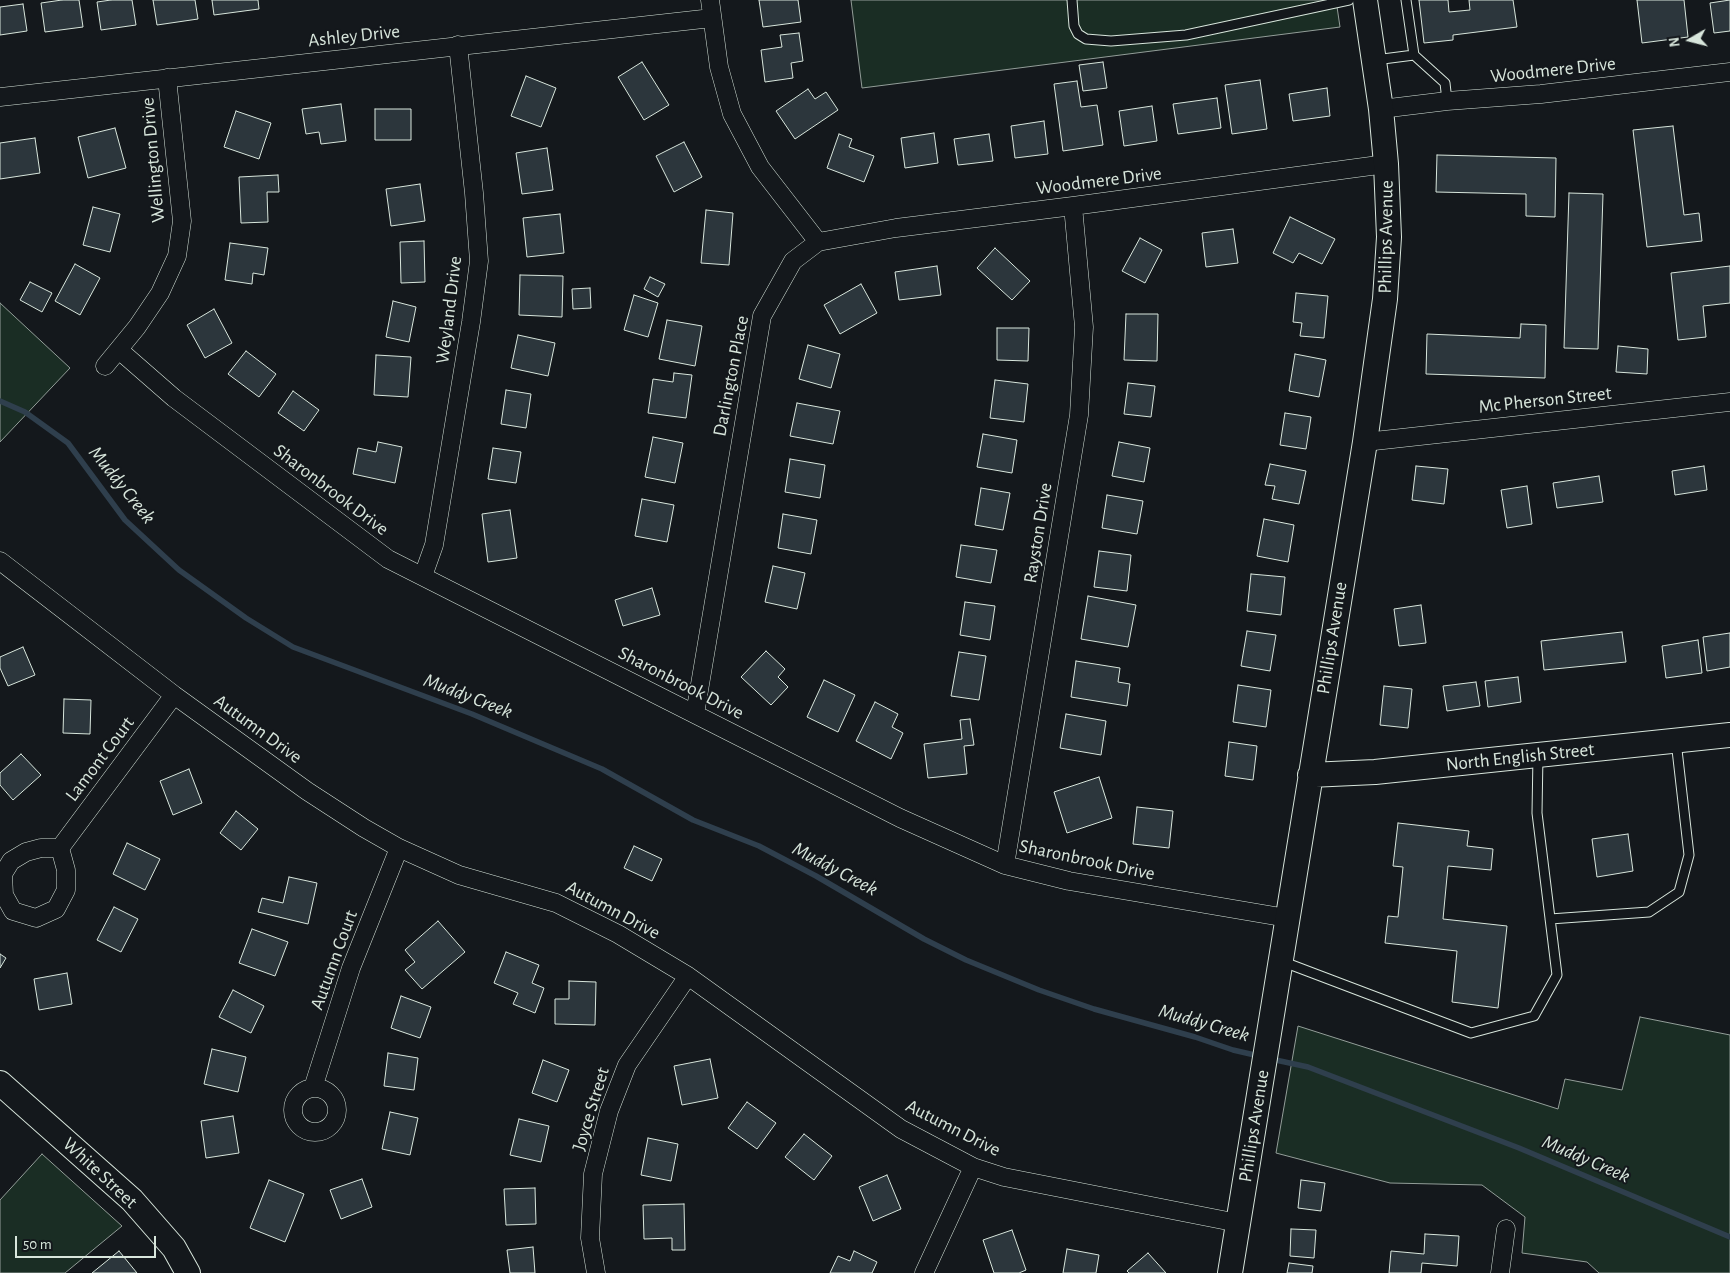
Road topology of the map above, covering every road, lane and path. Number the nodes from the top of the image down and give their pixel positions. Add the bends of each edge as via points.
1 (710, 0) edge
2 (1072, 0) edge
3 (1349, 0) edge
4 (1365, 0) edge
5 (1406, 0) edge
6 (712, 18) junction
7 (458, 45) junction
8 (1414, 55) junction
9 (1374, 60) junction
10 (1730, 72) edge
11 (168, 78) junction
12 (0, 97) edge
13 (1447, 101) junction
14 (1381, 109) junction
15 (1386, 164) junction
16 (1073, 206) junction
17 (818, 242) junction
18 (119, 350) junction
19 (105, 366) dead end
20 (1730, 402) edge
21 (1364, 442) junction
22 (0, 561) edge
23 (423, 576) junction
24 (174, 695) junction
25 (695, 714) junction
26 (1730, 735) edge
27 (1676, 741) junction
28 (1538, 755) junction
29 (1310, 775) junction
30 (60, 848) dead end
31 (398, 848) junction
32 (1005, 865) junction
33 (1287, 918) junction
34 (1550, 919) junction
35 (1280, 961) junction
36 (688, 976) junction
37 (0, 1083) edge
38 (314, 1088) dead end
39 (973, 1167) junction
40 (1238, 1223) junction
41 (1506, 1229) dead end
42 (188, 1273) edge
43 (596, 1273) edge
44 (924, 1273) edge
45 (1230, 1273) edge
46 (1500, 1273) edge

1 - 6 street
2 - 3 lane via 1074,26 1078,34 1086,39 1111,41 1186,35
4 - 9 street, Phillips Avenue
5 - 8 lane
6 - 7 street, Ashley Drive
6 - 17 street via 718,67 732,114 760,167
7 - 11 street, Ashley Drive
7 - 23 street, Weyland Drive via 479,261 434,545
8 - 9 lane
8 - 13 lane via 1445,83
9 - 14 street, Phillips Avenue
10 - 13 street, Woodmere Drive via 1542,94
11 - 12 street, Ashley Drive
11 - 18 street, Wellington Drive via 182,221 177,256 160,293
13 - 14 street, Woodmere Drive
14 - 15 street, Phillips Avenue
15 - 16 street, Woodmere Drive
15 - 21 street, Phillips Avenue via 1388,274
16 - 17 street, Woodmere Drive via 896,228
16 - 32 street, Rayston Drive via 1084,327 1080,415
17 - 25 street, Darlington Place via 793,262 762,316
18 - 19 street, Wellington Drive
18 - 23 street, Sharonbrook Drive via 174,398 334,519 388,559
20 - 21 street, Mc Pherson Street
21 - 29 street, Phillips Avenue
22 - 24 street, Autumn Drive
23 - 25 street, Sharonbrook Drive
24 - 30 street, Lamont Court
24 - 31 street, Autumn Drive via 307,791
25 - 32 street, Sharonbrook Drive via 900,818
26 - 27 street, North English Street
27 - 28 street, North English Street
27 - 34 lane via 1689,855 1679,892 1648,912
28 - 29 street, North English Street via 1375,772
28 - 34 lane via 1537,813
29 - 33 street, Phillips Avenue
31 - 36 street, Autumn Drive via 459,875 556,903 618,934
31 - 38 street, Autumn Court via 351,968
32 - 33 street, Sharonbrook Drive via 1069,881
33 - 35 street, Phillips Avenue
34 - 35 lane via 1557,975 1534,1016 1471,1033
35 - 40 street, Phillips Avenue
36 - 39 street, Autumn Drive via 902,1128
36 - 43 street, Joyce Street via 627,1065 610,1111 593,1174 590,1238
37 - 42 street, White Street via 132,1200 174,1248
39 - 40 street, Autumn Drive via 1050,1187
39 - 44 street
40 - 45 street, Phillips Avenue
41 - 46 street

